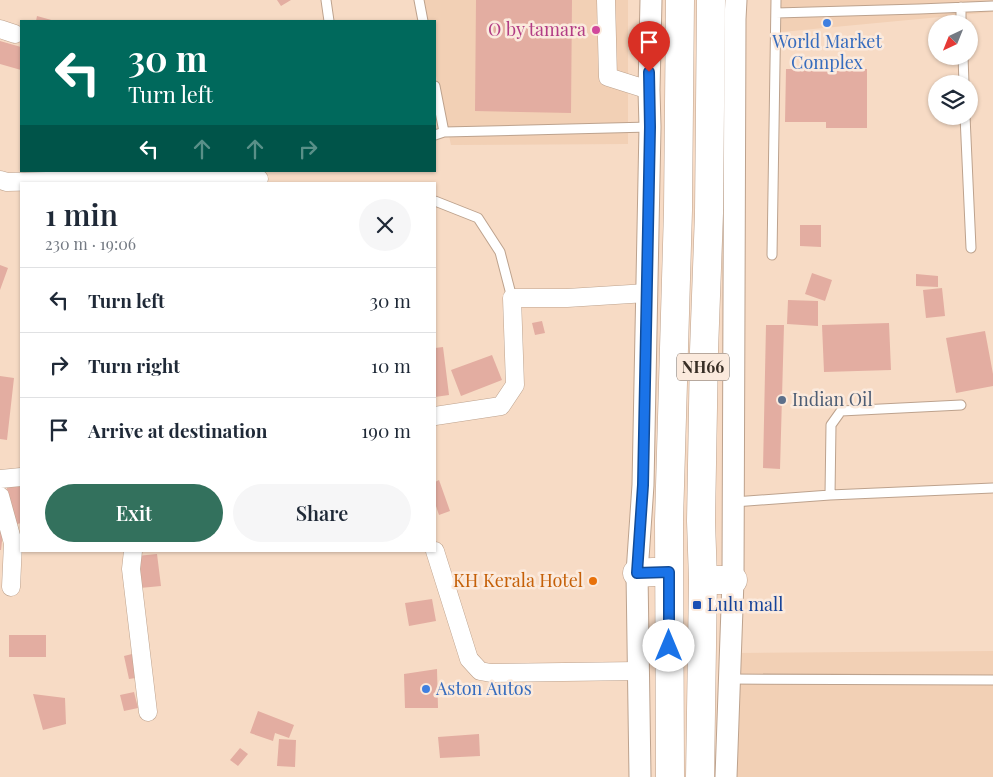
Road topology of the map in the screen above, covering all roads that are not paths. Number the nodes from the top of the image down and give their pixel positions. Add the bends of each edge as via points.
1 (326, 0) edge
2 (419, 0) edge
3 (606, 0) edge
4 (651, 0) edge
5 (680, 0) edge
6 (711, 0) edge
7 (736, 0) edge
8 (776, 0) edge
9 (919, 5) edge
10 (993, 6) edge
11 (961, 7) junction
12 (776, 13) junction
13 (961, 15) edge
14 (329, 20) edge
15 (423, 20) edge
16 (649, 90) junction
17 (436, 98) edge
18 (966, 125) edge
19 (650, 127) junction
20 (439, 134) edge
21 (260, 179) dead end
22 (0, 180) edge
23 (436, 201) edge
24 (971, 248) dead end
25 (772, 255) dead end
26 (647, 293) junction
27 (512, 298) junction
28 (961, 405) dead end
29 (436, 416) edge
30 (20, 477) edge
31 (0, 479) edge
32 (993, 488) edge
33 (830, 495) junction
34 (0, 496) edge
35 (734, 502) junction
36 (133, 552) edge
37 (435, 552) edge
38 (669, 572) junction
39 (637, 573) junction
40 (702, 580) junction
41 (733, 580) junction
42 (11, 587) dead end
43 (638, 671) junction
44 (729, 679) junction
45 (993, 680) edge
46 (148, 712) dead end
47 (640, 777) edge
48 (670, 777) edge
49 (700, 777) edge
50 (726, 777) edge

1 - 14 lane
2 - 15 lane
3 - 16 street via 608,77
4 - 16 street
5 - 38 highway, NH66
6 - 40 highway, NH66
7 - 35 street
8 - 12 lane
9 - 11 lane
9 - 12 lane
10 - 11 lane
11 - 13 lane
12 - 25 lane
16 - 19 street
17 - 20 lane
18 - 24 lane
19 - 20 lane
19 - 26 street
21 - 22 street
23 - 27 lane via 478,218 500,252
26 - 27 street
26 - 39 street via 643,485
27 - 29 street via 515,385 501,406
28 - 33 lane via 841,411 831,425
30 - 31 street
32 - 33 lane
33 - 35 lane
34 - 42 street via 13,543
35 - 41 street
36 - 46 street via 131,569
37 - 43 street via 469,658 480,671
38 - 39 highway
38 - 48 highway, NH66
39 - 43 street
40 - 41 highway
40 - 49 highway, NH66
41 - 44 street
43 - 47 street
44 - 45 lane
44 - 50 street

